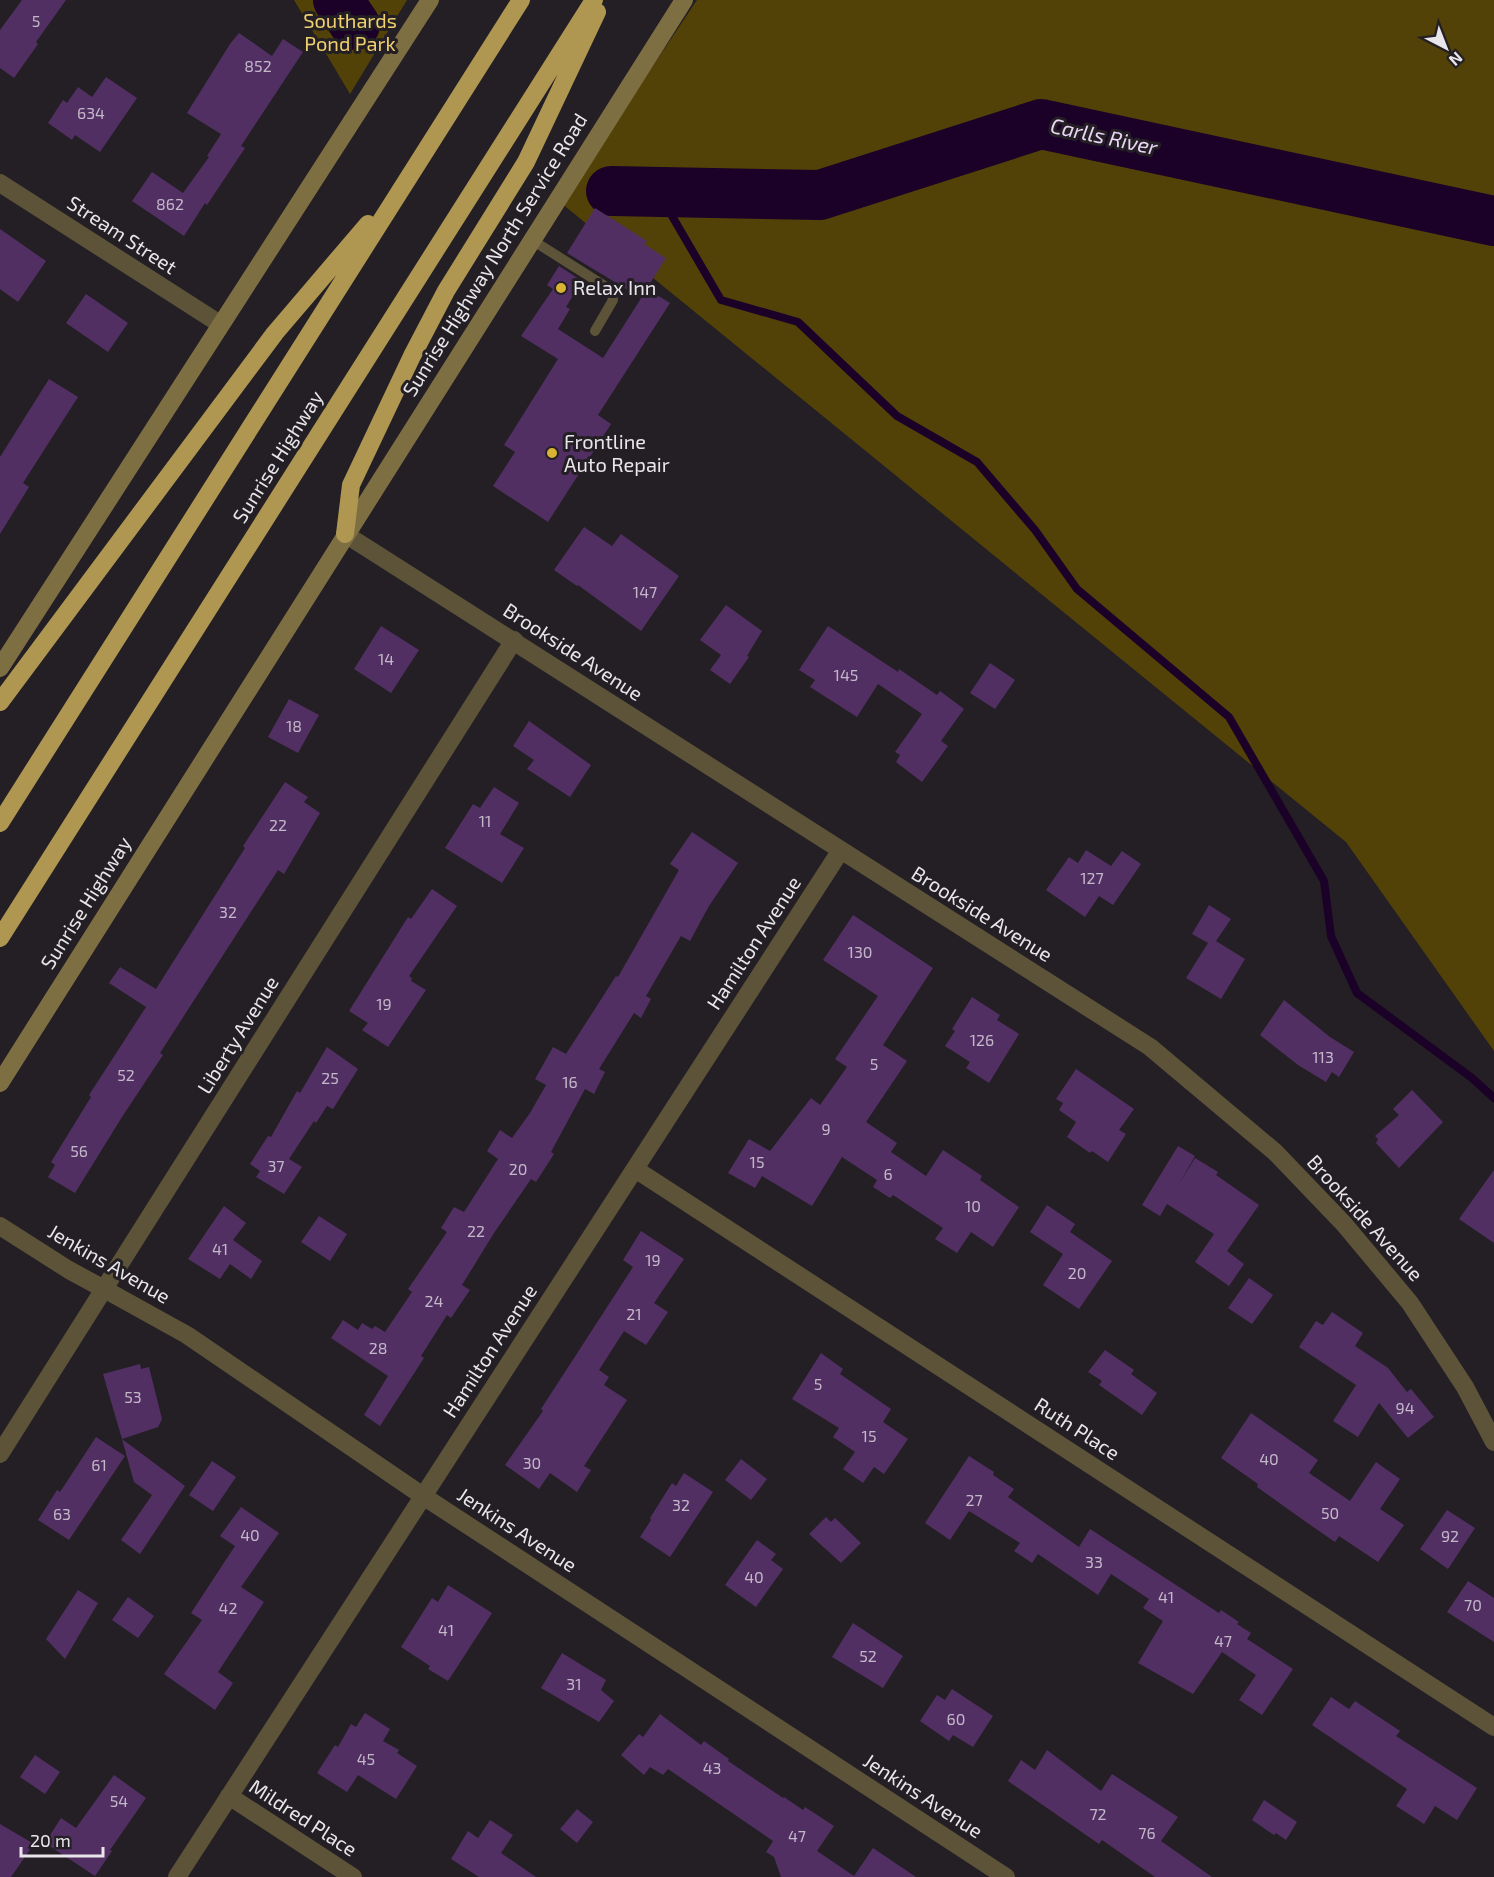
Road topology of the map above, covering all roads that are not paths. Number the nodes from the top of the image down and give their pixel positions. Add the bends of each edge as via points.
1 (430, 0) edge
2 (521, 0) edge
3 (594, 0) edge
4 (603, 0) edge
5 (684, 0) edge
6 (412, 172) junction
7 (0, 183) edge
8 (532, 240) junction
9 (220, 324) junction
10 (595, 331) dead end
11 (345, 534) junction
12 (514, 640) junction
13 (0, 668) edge
14 (0, 702) edge
15 (0, 823) edge
16 (841, 850) junction
17 (0, 938) edge
18 (0, 1083) edge
19 (635, 1169) junction
20 (0, 1226) edge
21 (104, 1289) junction
22 (1494, 1442) edge
23 (0, 1454) edge
24 (423, 1496) junction
25 (1494, 1727) edge
26 (229, 1796) junction
27 (177, 1877) edge
28 (353, 1877) edge
29 (1006, 1877) edge

1 - 9 main road
2 - 6 highway, Sunrise Highway
3 - 17 highway, Sunrise Highway
4 - 11 highway via 526,162 446,291 412,356 351,485
5 - 8 main road, Sunrise Highway North Service Road
6 - 14 highway via 275,333
6 - 15 highway, Sunrise Highway
7 - 9 street, Stream Street
8 - 10 lane via 611,290 613,300
8 - 11 main road, Sunrise Highway North Service Road
9 - 13 main road
11 - 12 street, Brookside Avenue
11 - 18 main road, Sunrise Highway
12 - 16 street, Brookside Avenue
12 - 21 street, Liberty Avenue
16 - 19 street, Hamilton Avenue
16 - 22 street, Brookside Avenue via 1150,1047 1275,1152 1344,1224 1410,1303 1465,1387
19 - 24 street, Hamilton Avenue
19 - 25 street, Ruth Place
20 - 21 street, Jenkins Avenue
21 - 23 street, Liberty Avenue
21 - 24 street, Jenkins Avenue via 186,1335
24 - 26 street, Hamilton Avenue
24 - 29 street, Jenkins Avenue
26 - 27 street, Hamilton Avenue
26 - 28 street, Mildred Place

